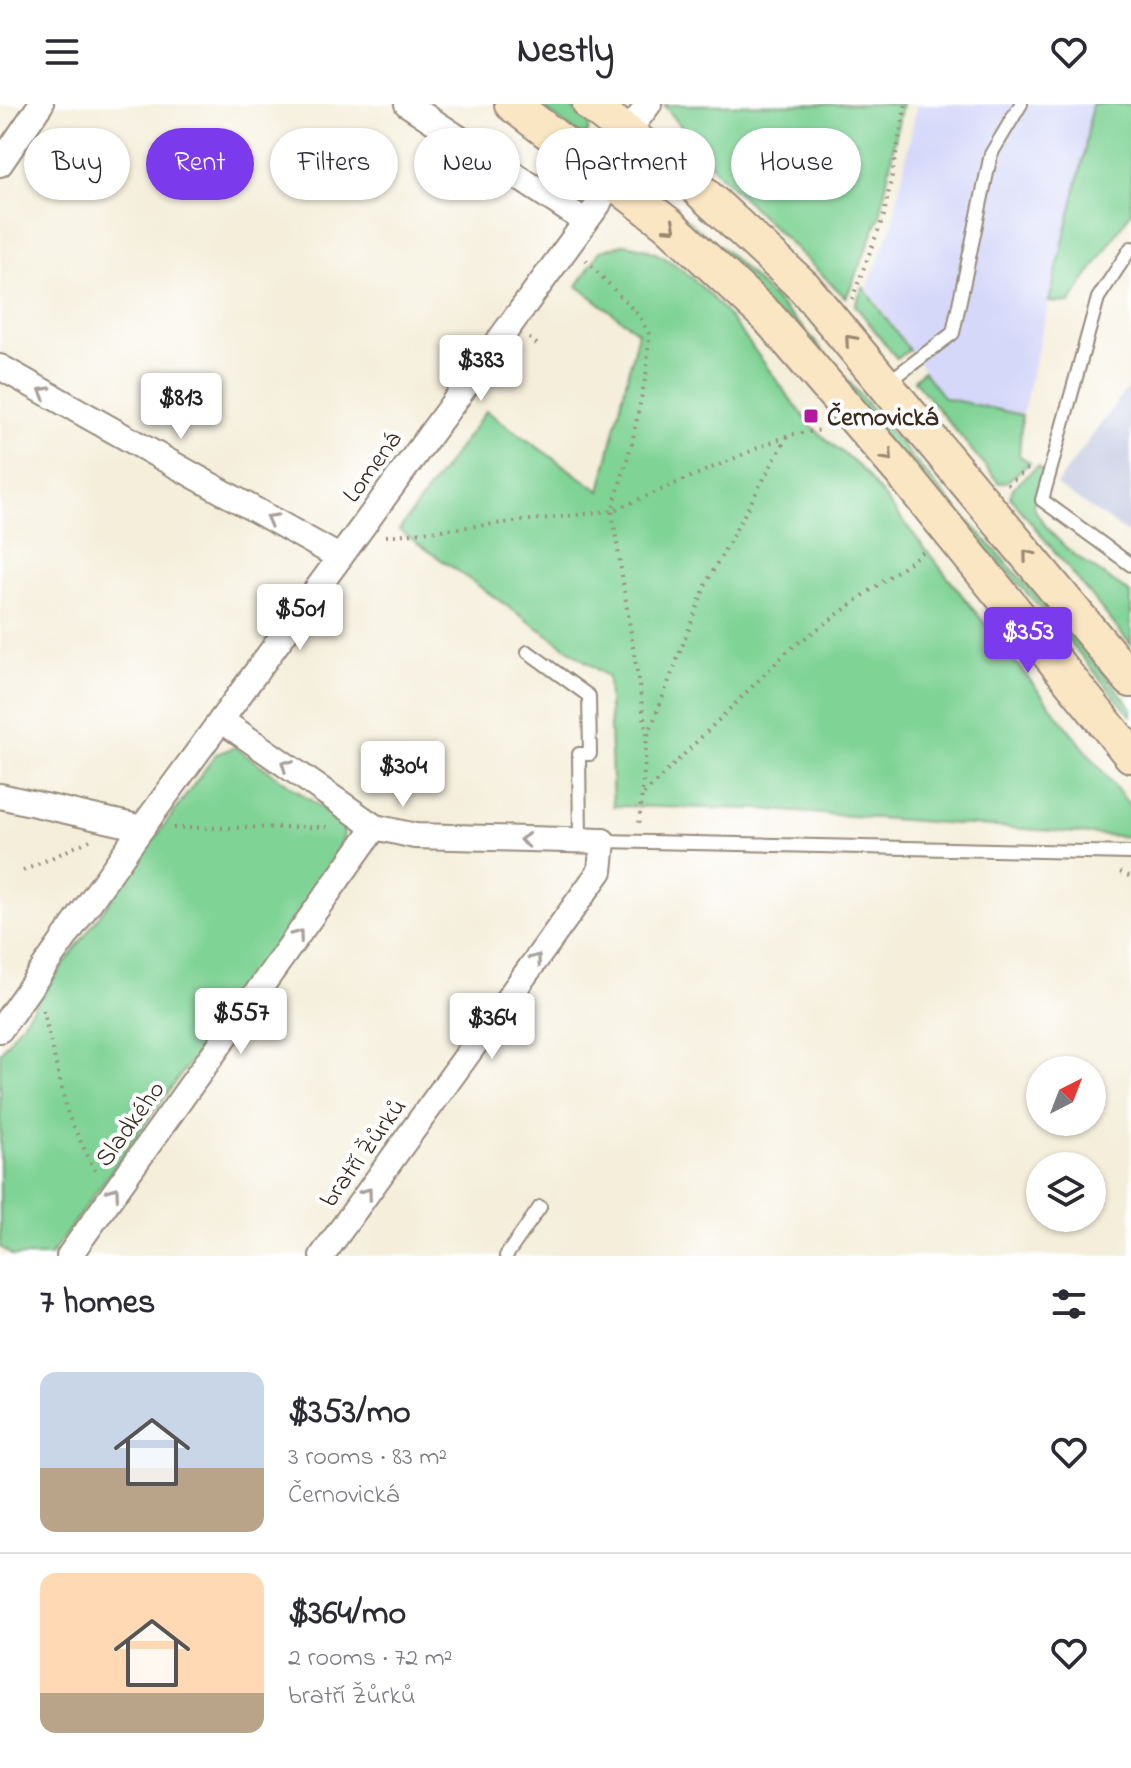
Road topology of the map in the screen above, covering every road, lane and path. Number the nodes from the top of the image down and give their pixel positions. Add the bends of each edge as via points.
1 (41, 104) edge
2 (407, 104) edge
3 (512, 104) edge
4 (590, 104) edge
5 (649, 104) edge
6 (906, 104) edge
7 (1021, 104) edge
8 (548, 128) edge
9 (622, 128) edge
10 (634, 128) edge
11 (0, 164) edge
12 (600, 200) edge
13 (643, 200) edge
14 (708, 200) edge
15 (585, 221) junction
16 (1131, 248) edge
17 (584, 256) dead end
18 (838, 326) junction
19 (0, 367) edge
20 (887, 383) junction
21 (822, 430) dead end
22 (788, 435) junction
23 (1057, 445) junction
24 (998, 492) dead end
25 (612, 511) junction
26 (933, 545) dead end
27 (344, 550) junction
28 (1131, 565) edge
29 (528, 652) dead end
30 (1131, 680) edge
31 (221, 720) junction
32 (647, 737) junction
33 (1131, 755) edge
34 (0, 796) edge
35 (642, 796) junction
36 (133, 826) junction
37 (375, 827) junction
38 (592, 841) junction
39 (638, 843) junction
40 (1131, 853) edge
41 (23, 871) dead end
42 (35, 980) junction
43 (0, 1030) edge
44 (109, 1199) junction
45 (540, 1207) dead end
46 (69, 1256) edge
47 (322, 1256) edge
48 (506, 1256) edge

1 - 11 street
2 - 15 street
3 - 8 main road
4 - 9 main road
5 - 10 street, Lomená
6 - 18 path via 884,215
7 - 20 lane via 991,154 953,333
12 - 15 street, Lomená
13 -> 33 main road via 769,318
14 - 18 main road via 804,287
15 - 27 street, Lomená
16 - 23 lane via 1098,298
17 - 25 path via 649,334 632,443
20 -> 18 main road
27 -> 19 street
30 -> 20 main road
21 - 22 path
22 - 25 path
22 - 32 path via 707,582
23 - 24 path
23 - 28 lane via 1042,500
25 - 27 path via 418,530
25 - 32 path
26 - 35 path via 790,649
27 - 31 street, Lomená
29 - 38 lane via 589,696 590,754 579,754
31 - 36 street, Lomená
37 -> 31 street
32 - 35 path
34 - 36 street
35 - 39 path
36 - 37 path
36 - 41 path
36 - 42 street, Lomená
38 -> 37 street via 415,836
44 -> 37 street, Sladkého
38 - 39 lane
47 -> 38 street, bratří Žůrků via 600,871
39 - 40 lane
42 - 43 street, Lomená
42 - 44 path via 68,1115
44 - 46 street, Sladkého
45 - 48 lane

